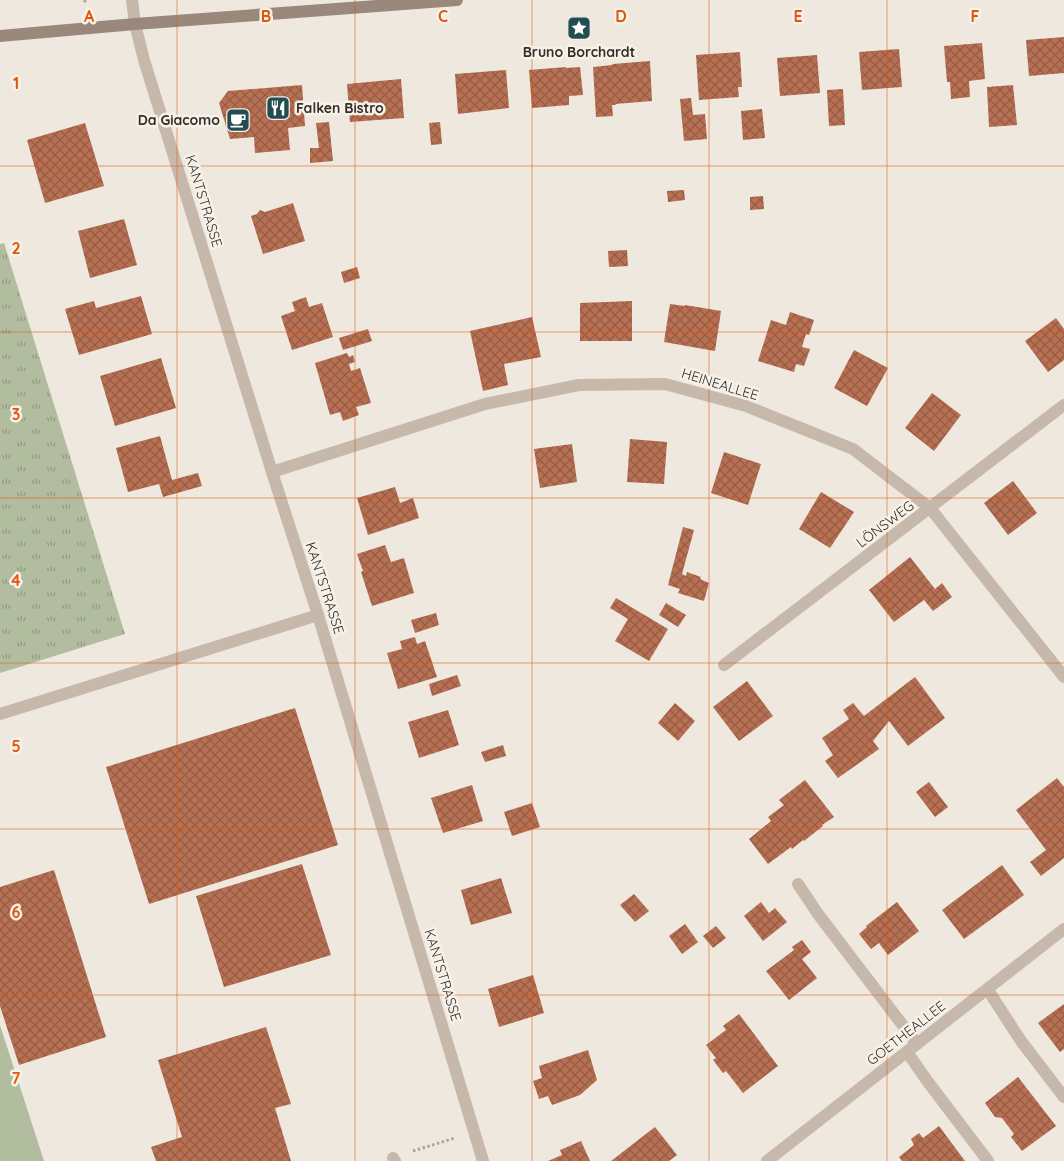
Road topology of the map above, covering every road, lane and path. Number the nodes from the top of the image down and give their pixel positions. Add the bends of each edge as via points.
1 (132, 0) edge
2 (457, 0) edge
3 (135, 24) junction
4 (0, 36) edge
5 (1064, 405) edge
6 (272, 472) junction
7 (930, 508) junction
8 (318, 615) junction
9 (724, 665) dead end
10 (1064, 677) edge
11 (0, 714) edge
12 (798, 884) dead end
13 (1064, 930) edge
14 (988, 990) junction
15 (912, 1048) junction
16 (1064, 1097) edge
17 (475, 1132) junction
18 (394, 1159) edge
19 (483, 1161) edge
20 (767, 1161) edge
21 (988, 1161) edge

1 - 3 street, KANTSTRASSE
2 - 3 main road
3 - 4 main road
3 - 6 street, KANTSTRASSE
5 - 7 street, LÖNSWEG
6 - 7 street, HEINEALLEE via 485,404 579,385 665,384 746,406 853,449
6 - 8 street, KANTSTRASSE
7 - 9 street, LÖNSWEG
7 - 10 street, HEINEALLEE
8 - 11 street
8 - 17 street, KANTSTRASSE
12 - 15 street
13 - 14 street, GOETHEALLEE
14 - 15 street, GOETHEALLEE
14 - 16 street via 1021,1041
15 - 20 street, GOETHEALLEE
15 - 21 street via 928,1082
17 - 18 path
17 - 19 street, KANTSTRASSE

